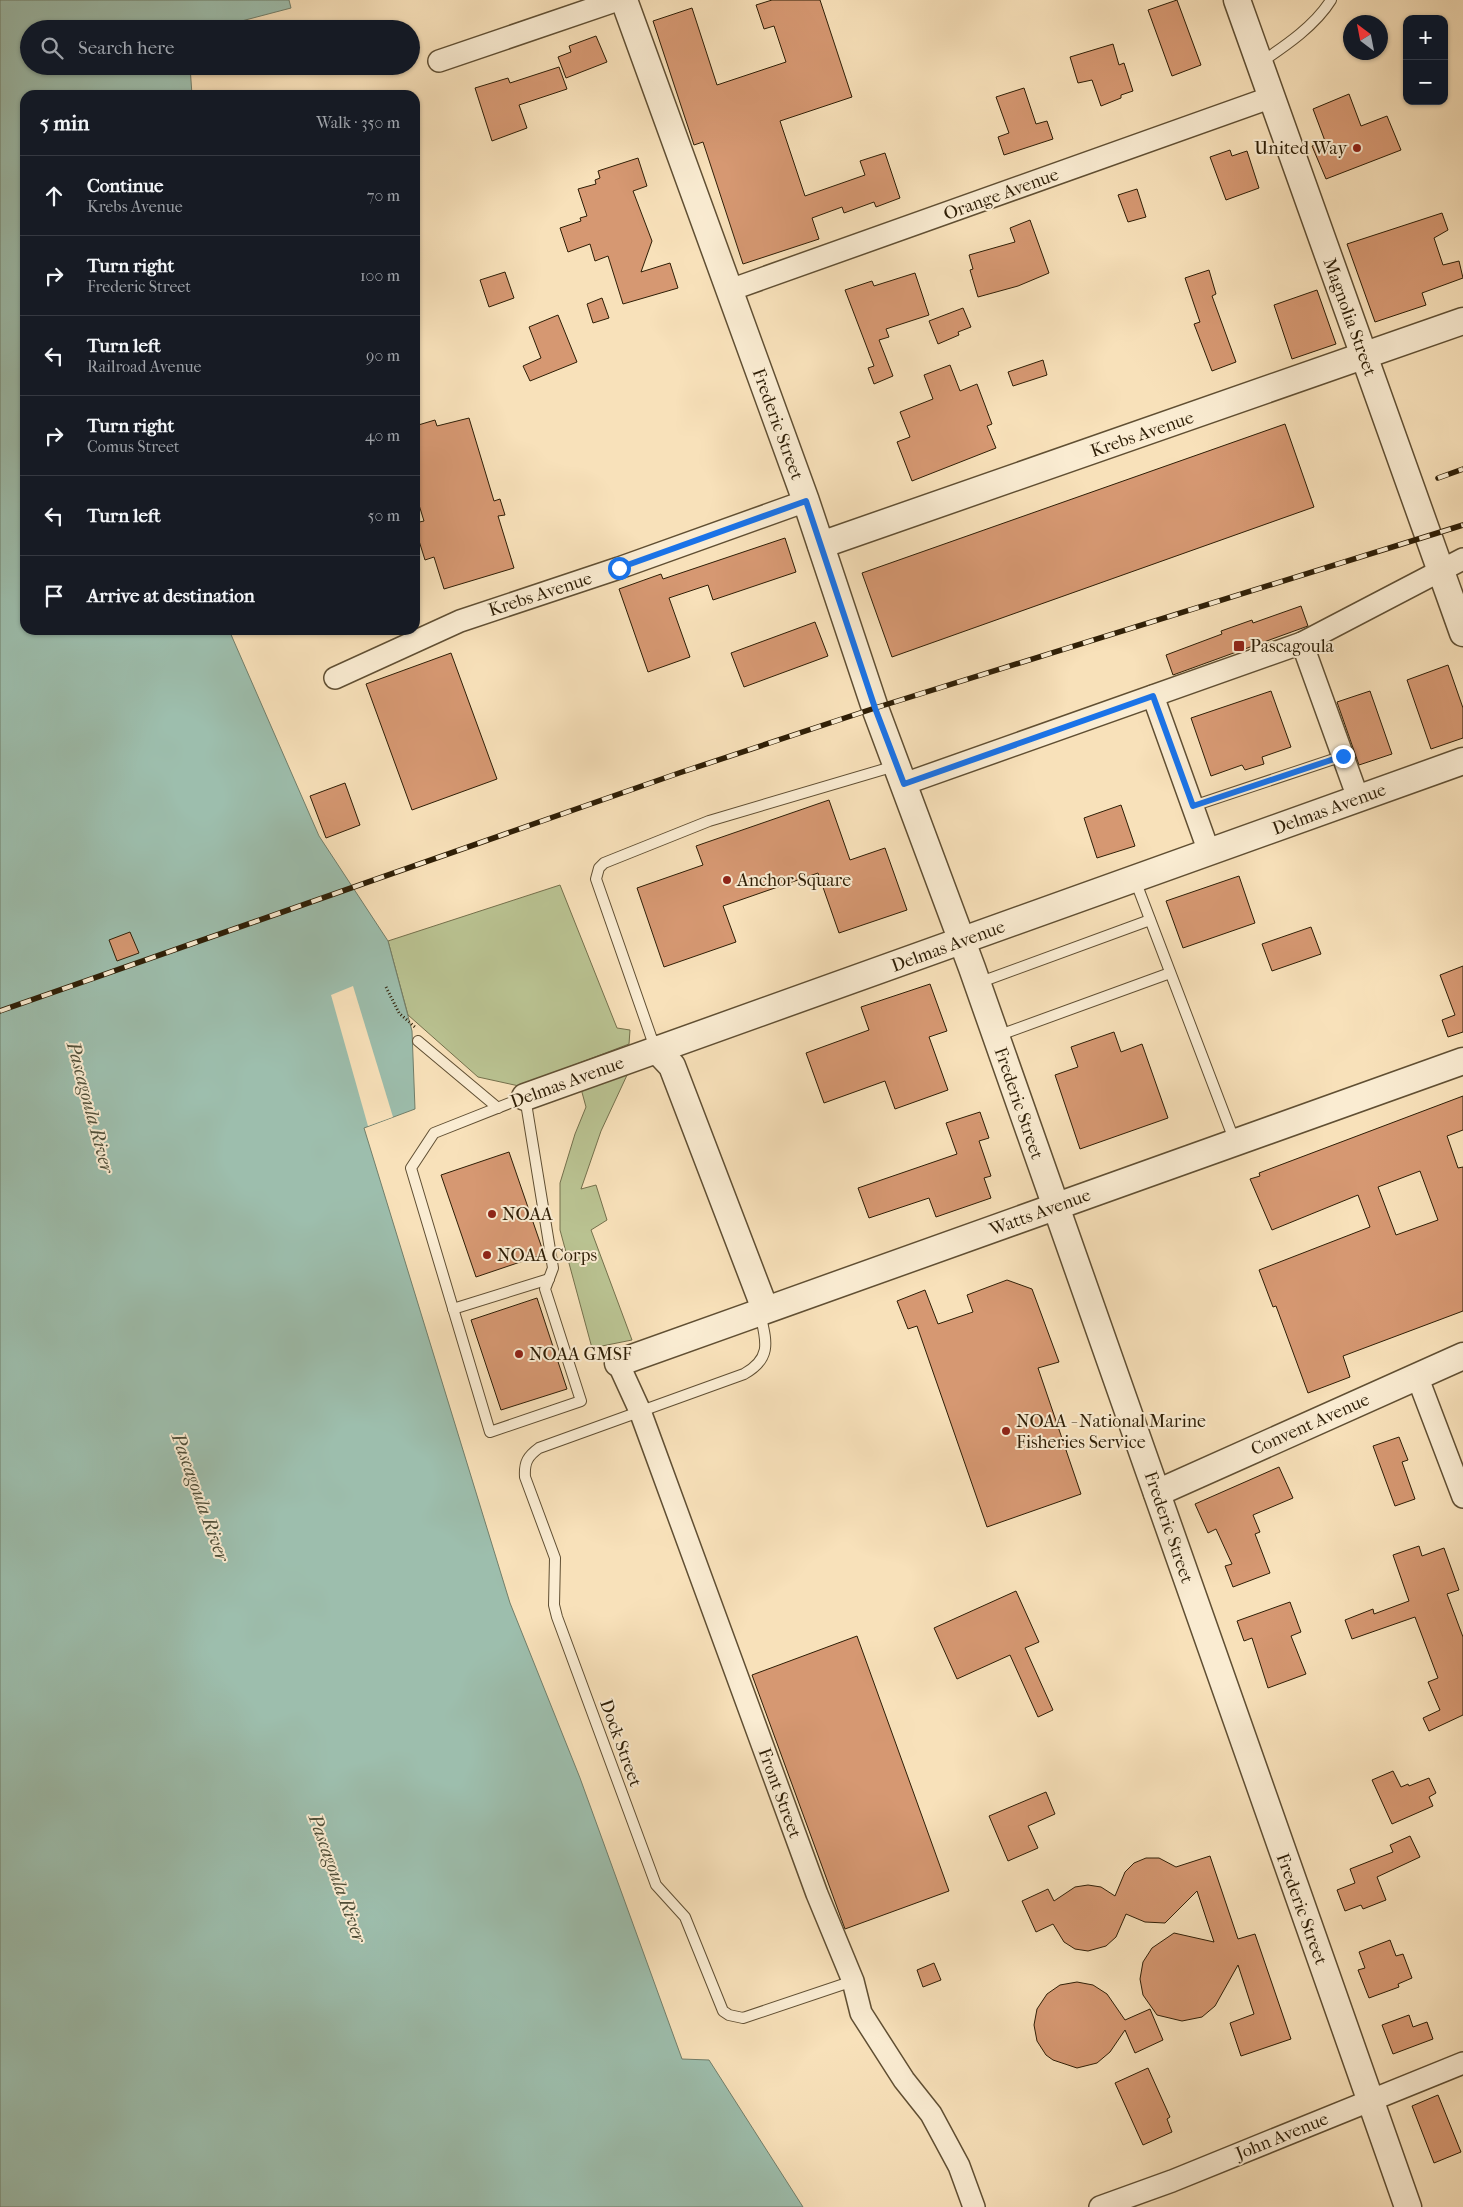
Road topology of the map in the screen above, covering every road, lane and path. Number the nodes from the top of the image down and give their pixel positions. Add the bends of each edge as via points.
1 (618, 0) edge
2 (624, 0) edge
3 (1237, 0) edge
4 (1331, 0) edge
5 (439, 61) dead end
6 (1260, 64) junction
7 (1272, 97) junction
8 (730, 290) junction
9 (1463, 322) edge
10 (1364, 356) junction
11 (806, 501) junction
12 (821, 545) junction
13 (1452, 564) edge
14 (1463, 634) edge
15 (1302, 643) junction
16 (335, 678) dead end
17 (1153, 696) junction
18 (1343, 756) junction
19 (1463, 761) edge
20 (900, 775) junction
21 (1358, 798) junction
22 (1193, 806) junction
23 (1209, 852) junction
24 (1134, 879) junction
25 (1150, 920) junction
26 (962, 942) junction
27 (1170, 973) junction
28 (977, 984) junction
29 (386, 987) dead end
30 (419, 1036) joint
31 (996, 1037) junction
32 (656, 1049) junction
33 (1463, 1061) edge
34 (525, 1097) junction
35 (498, 1108) junction
36 (1235, 1143) junction
37 (1056, 1207) junction
38 (549, 1279) junction
39 (453, 1310) junction
40 (762, 1310) junction
41 (1463, 1356) edge
42 (618, 1363) joint
43 (1417, 1376) junction
44 (640, 1411) junction
45 (1157, 1493) junction
46 (1463, 1497) edge
47 (853, 1981) junction
48 (1463, 2063) edge
49 (1370, 2100) junction
50 (974, 2207) edge
51 (1100, 2207) edge
52 (1408, 2207) edge

1 - 5 street
2 - 8 street, Frederic Street
3 - 6 street, Magnolia Street
4 - 6 lane via 1324,11 1283,48
6 - 7 street, Magnolia Street
7 - 8 street, Orange Avenue
7 - 10 street, Magnolia Street
8 - 11 street, Frederic Street
9 - 10 street, Krebs Avenue
10 - 12 street, Krebs Avenue
10 - 13 street, Magnolia Street
11 - 12 street, Frederic Street
11 - 16 street, Krebs Avenue via 460,621
12 - 20 street, Frederic Street
13 - 14 street, Magnolia Street
13 - 15 street
15 - 17 street
15 - 18 street
17 - 20 street
17 - 22 street
18 - 21 street
18 - 22 lane
19 - 21 street, Delmas Avenue
20 - 26 street, Frederic Street
20 - 32 lane via 709,821 604,863 599,868 596,879
21 - 23 street, Delmas Avenue
22 - 23 street
23 - 24 street, Delmas Avenue
24 - 25 lane
24 - 26 street, Delmas Avenue
25 - 27 lane
25 - 28 lane
26 - 28 street, Frederic Street
26 - 32 street, Delmas Avenue
27 - 31 lane
27 - 36 lane
28 - 31 street, Frederic Street
29 - 30 path via 399,1013
30 - 35 lane
31 - 37 street, Frederic Street
32 - 34 street, Delmas Avenue
32 - 40 street via 672,1066
33 - 36 street, Watts Avenue
34 - 35 lane, Delmas Avenue
34 - 38 lane via 553,1268
35 - 39 lane, Delmas Avenue via 434,1133 411,1168
36 - 37 street, Watts Avenue
37 - 40 street, Watts Avenue
37 - 45 street, Frederic Street
38 - 39 lane
38 - 39 lane via 546,1288 581,1401 490,1432
40 - 42 street, Watts Avenue
40 - 44 lane via 767,1343 756,1368
41 - 43 street, Convent Avenue
42 - 44 street, Front Street
43 - 45 street, Convent Avenue
43 - 46 street
44 - 47 street, Front Street via 817,1894
44 - 47 lane, Dock Street via 539,1448 530,1454 524,1465 525,1477 556,1558 554,1604 557,1617 656,1885 685,1917 717,2002 729,2015 743,2018
45 - 49 street, Frederic Street
47 - 50 street, Front Street via 861,2013 904,2080 931,2114 959,2166
48 - 49 street, John Avenue
49 - 51 street, John Avenue
49 - 52 street, Frederic Street

